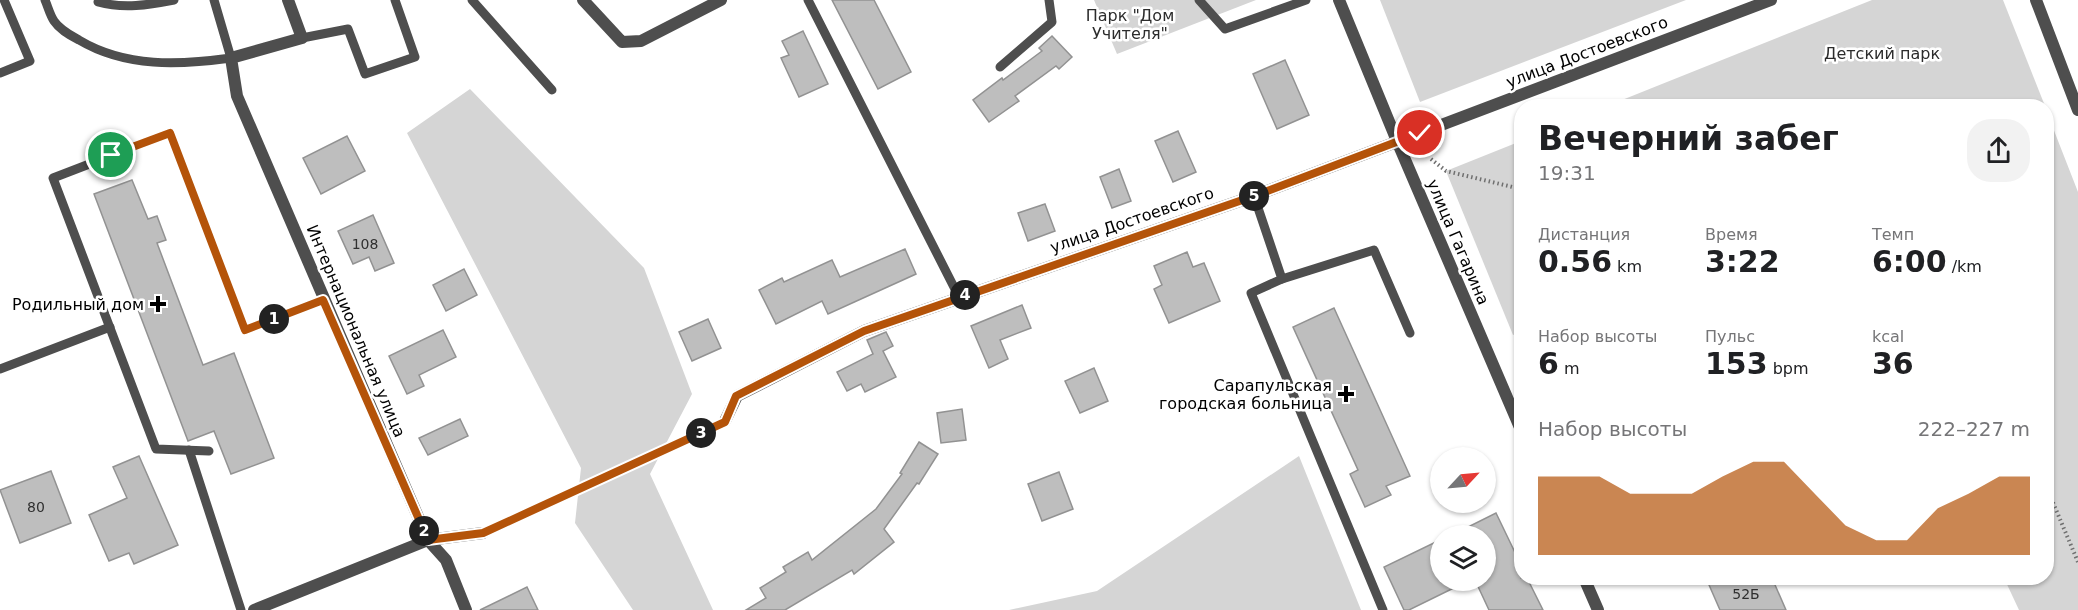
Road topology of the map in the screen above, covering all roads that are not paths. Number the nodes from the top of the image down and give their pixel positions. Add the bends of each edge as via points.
1 (4, 0) edge
2 (45, 0) edge
3 (173, 0) edge
4 (214, 0) edge
5 (288, 0) edge
6 (395, 0) edge
7 (472, 0) edge
8 (583, 0) edge
9 (722, 0) edge
10 (808, 0) edge
11 (1049, 0) edge
12 (1199, 0) edge
13 (1306, 0) edge
14 (1339, 0) edge
15 (1771, 0) edge
16 (2036, 0) edge
17 (98, 2) dead end
18 (303, 38) junction
19 (231, 58) junction
20 (1000, 67) dead end
21 (0, 73) edge
22 (552, 90) dead end
23 (2078, 110) edge
24 (1397, 141) junction
25 (1254, 196) junction
26 (1282, 279) junction
27 (959, 297) junction
28 (323, 300) junction
29 (110, 327) junction
30 (1410, 333) dead end
31 (0, 369) edge
32 (1514, 414) edge
33 (725, 422) road end
34 (189, 450) junction
35 (209, 451) dead end
36 (483, 533) road end
37 (428, 540) junction
38 (1587, 585) edge
39 (241, 610) edge
40 (254, 610) edge
41 (466, 610) edge
42 (1383, 610) edge
43 (1598, 610) edge

1 - 21 lane via 30,61
2 - 19 lane via 53,21 63,31 89,46 123,58 199,63
3 - 17 lane via 113,7
4 - 19 lane
5 - 18 street
6 - 18 lane via 415,57 365,74 348,29
7 - 22 lane
8 - 9 street via 622,42 641,41
10 - 27 lane
11 - 20 lane via 1052,22
12 - 13 lane via 1225,29
14 - 24 street, улица Гагарина
15 - 24 street, улица Достоевского
16 - 23 street
18 - 19 street
19 - 28 street, Интернациональная улица via 237,96
24 - 25 street, улица Достоевского
24 - 32 street, улица Гагарина
25 - 26 lane
25 - 27 street, улица Достоевского
26 - 30 lane via 1374,250
26 - 42 lane via 1251,293
27 - 33 street, улица Достоевского via 864,331 736,396
28 - 29 lane via 245,330 170,133 53,178
28 - 37 street, Интернациональная улица
29 - 31 lane
29 - 34 lane via 156,449
34 - 35 lane
34 - 39 lane
36 - 37 street
37 - 40 street
37 - 41 street, Интернациональная улица via 446,560
38 - 43 street

